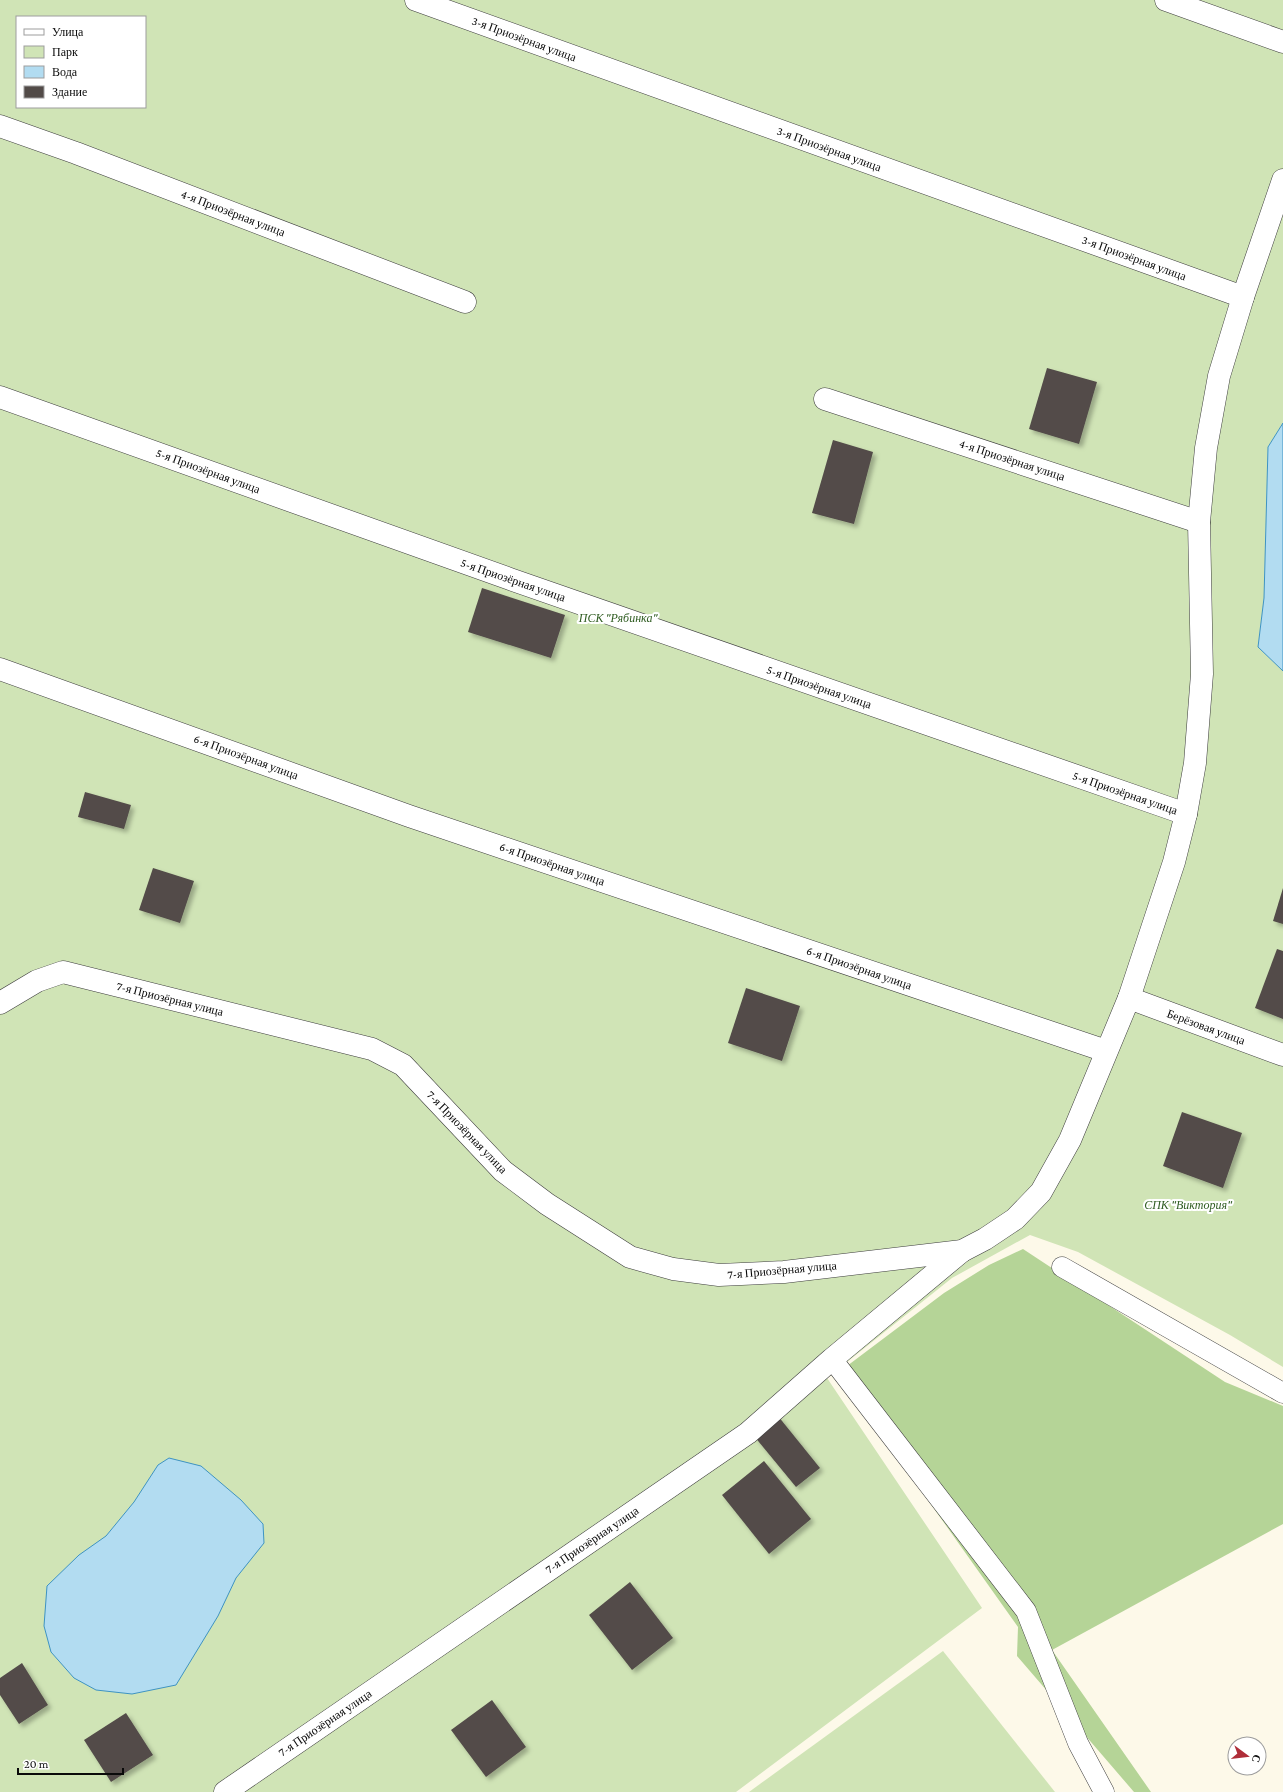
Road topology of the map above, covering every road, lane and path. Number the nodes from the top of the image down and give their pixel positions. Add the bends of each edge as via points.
1 (416, 0) edge
2 (1166, 0) edge
3 (1283, 42) edge
4 (0, 126) edge
5 (1283, 180) edge
6 (1243, 297) junction
7 (465, 302) dead end
8 (0, 397) edge
9 (825, 399) dead end
10 (1199, 522) junction
11 (0, 669) edge
12 (1186, 814) junction
13 (1128, 998) junction
14 (0, 1003) edge
15 (1106, 1051) junction
16 (1283, 1055) edge
17 (962, 1250) junction
18 (1062, 1267) dead end
19 (832, 1359) junction
20 (1283, 1393) edge
21 (225, 1792) edge
22 (1104, 1792) edge

1 - 6 street, 3-я Приозёрная улица
2 - 3 street
4 - 7 street, 4-я Приозёрная улица
5 - 6 street, 7-я Приозёрная улица
6 - 10 street, 7-я Приозёрная улица via 1219,376 1206,448
8 - 12 street, 5-я Приозёрная улица via 510,580
9 - 10 street, 4-я Приозёрная улица
10 - 12 street, 7-я Приозёрная улица via 1202,674 1195,763
11 - 15 street, 6-я Приозёрная улица via 409,816
12 - 13 street, 7-я Приозёрная улица via 1174,862
13 - 15 street, 7-я Приозёрная улица
13 - 16 street, Берёзовая улица
14 - 17 street, 7-я Приозёрная улица via 37,981 63,972 372,1049 403,1065 503,1171 547,1204 630,1257 673,1269 719,1275 784,1272
15 - 17 street, 7-я Приозёрная улица via 1070,1140 1041,1192 1015,1220
17 - 19 street, 7-я Приозёрная улица
18 - 20 lane
19 - 21 street, 7-я Приозёрная улица via 748,1434
19 - 22 lane via 1026,1611 1078,1743

